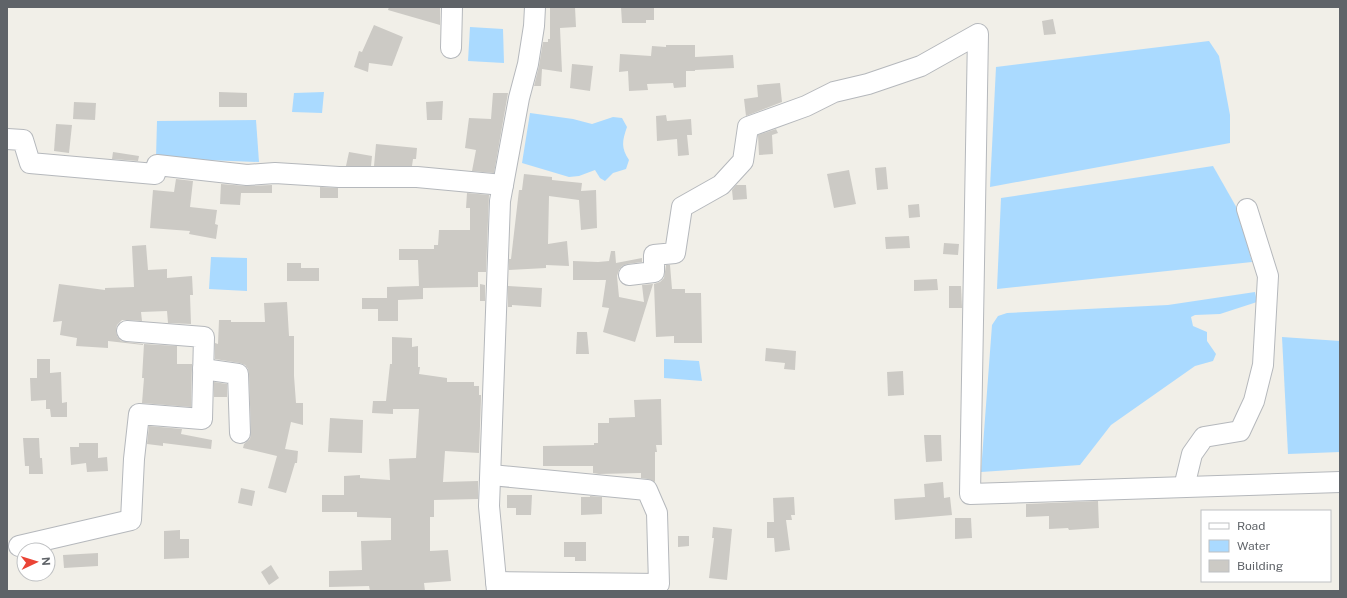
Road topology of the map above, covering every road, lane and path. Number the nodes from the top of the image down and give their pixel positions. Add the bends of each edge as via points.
1 (452, 7) edge
2 (535, 7) edge
3 (451, 48) dead end
4 (7, 138) edge
5 (503, 185) junction
6 (1247, 209) dead end
7 (630, 275) dead end
8 (127, 331) dead end
9 (203, 369) junction
10 (240, 433) dead end
11 (490, 475) junction
12 (1340, 482) edge
13 (1184, 487) junction
14 (36, 542) edge
15 (497, 587) edge

1 - 3 street
2 - 5 street via 528,64
4 - 5 street via 23,140 30,163 155,174 157,165 247,175 275,173 339,177 417,176
5 - 11 street via 500,201
6 - 13 street via 1268,276 1263,365 1254,401 1240,431 1204,437 1192,454
7 - 13 street via 654,272 654,255 675,253 682,207 721,185 743,161 748,127 806,106 834,92 868,84 921,66 978,34 970,494
8 - 9 street via 204,337
9 - 10 street via 238,374
9 - 14 street via 202,419 139,414 131,520
11 - 15 street
11 - 15 street via 648,490 657,513 659,584
12 - 13 street

